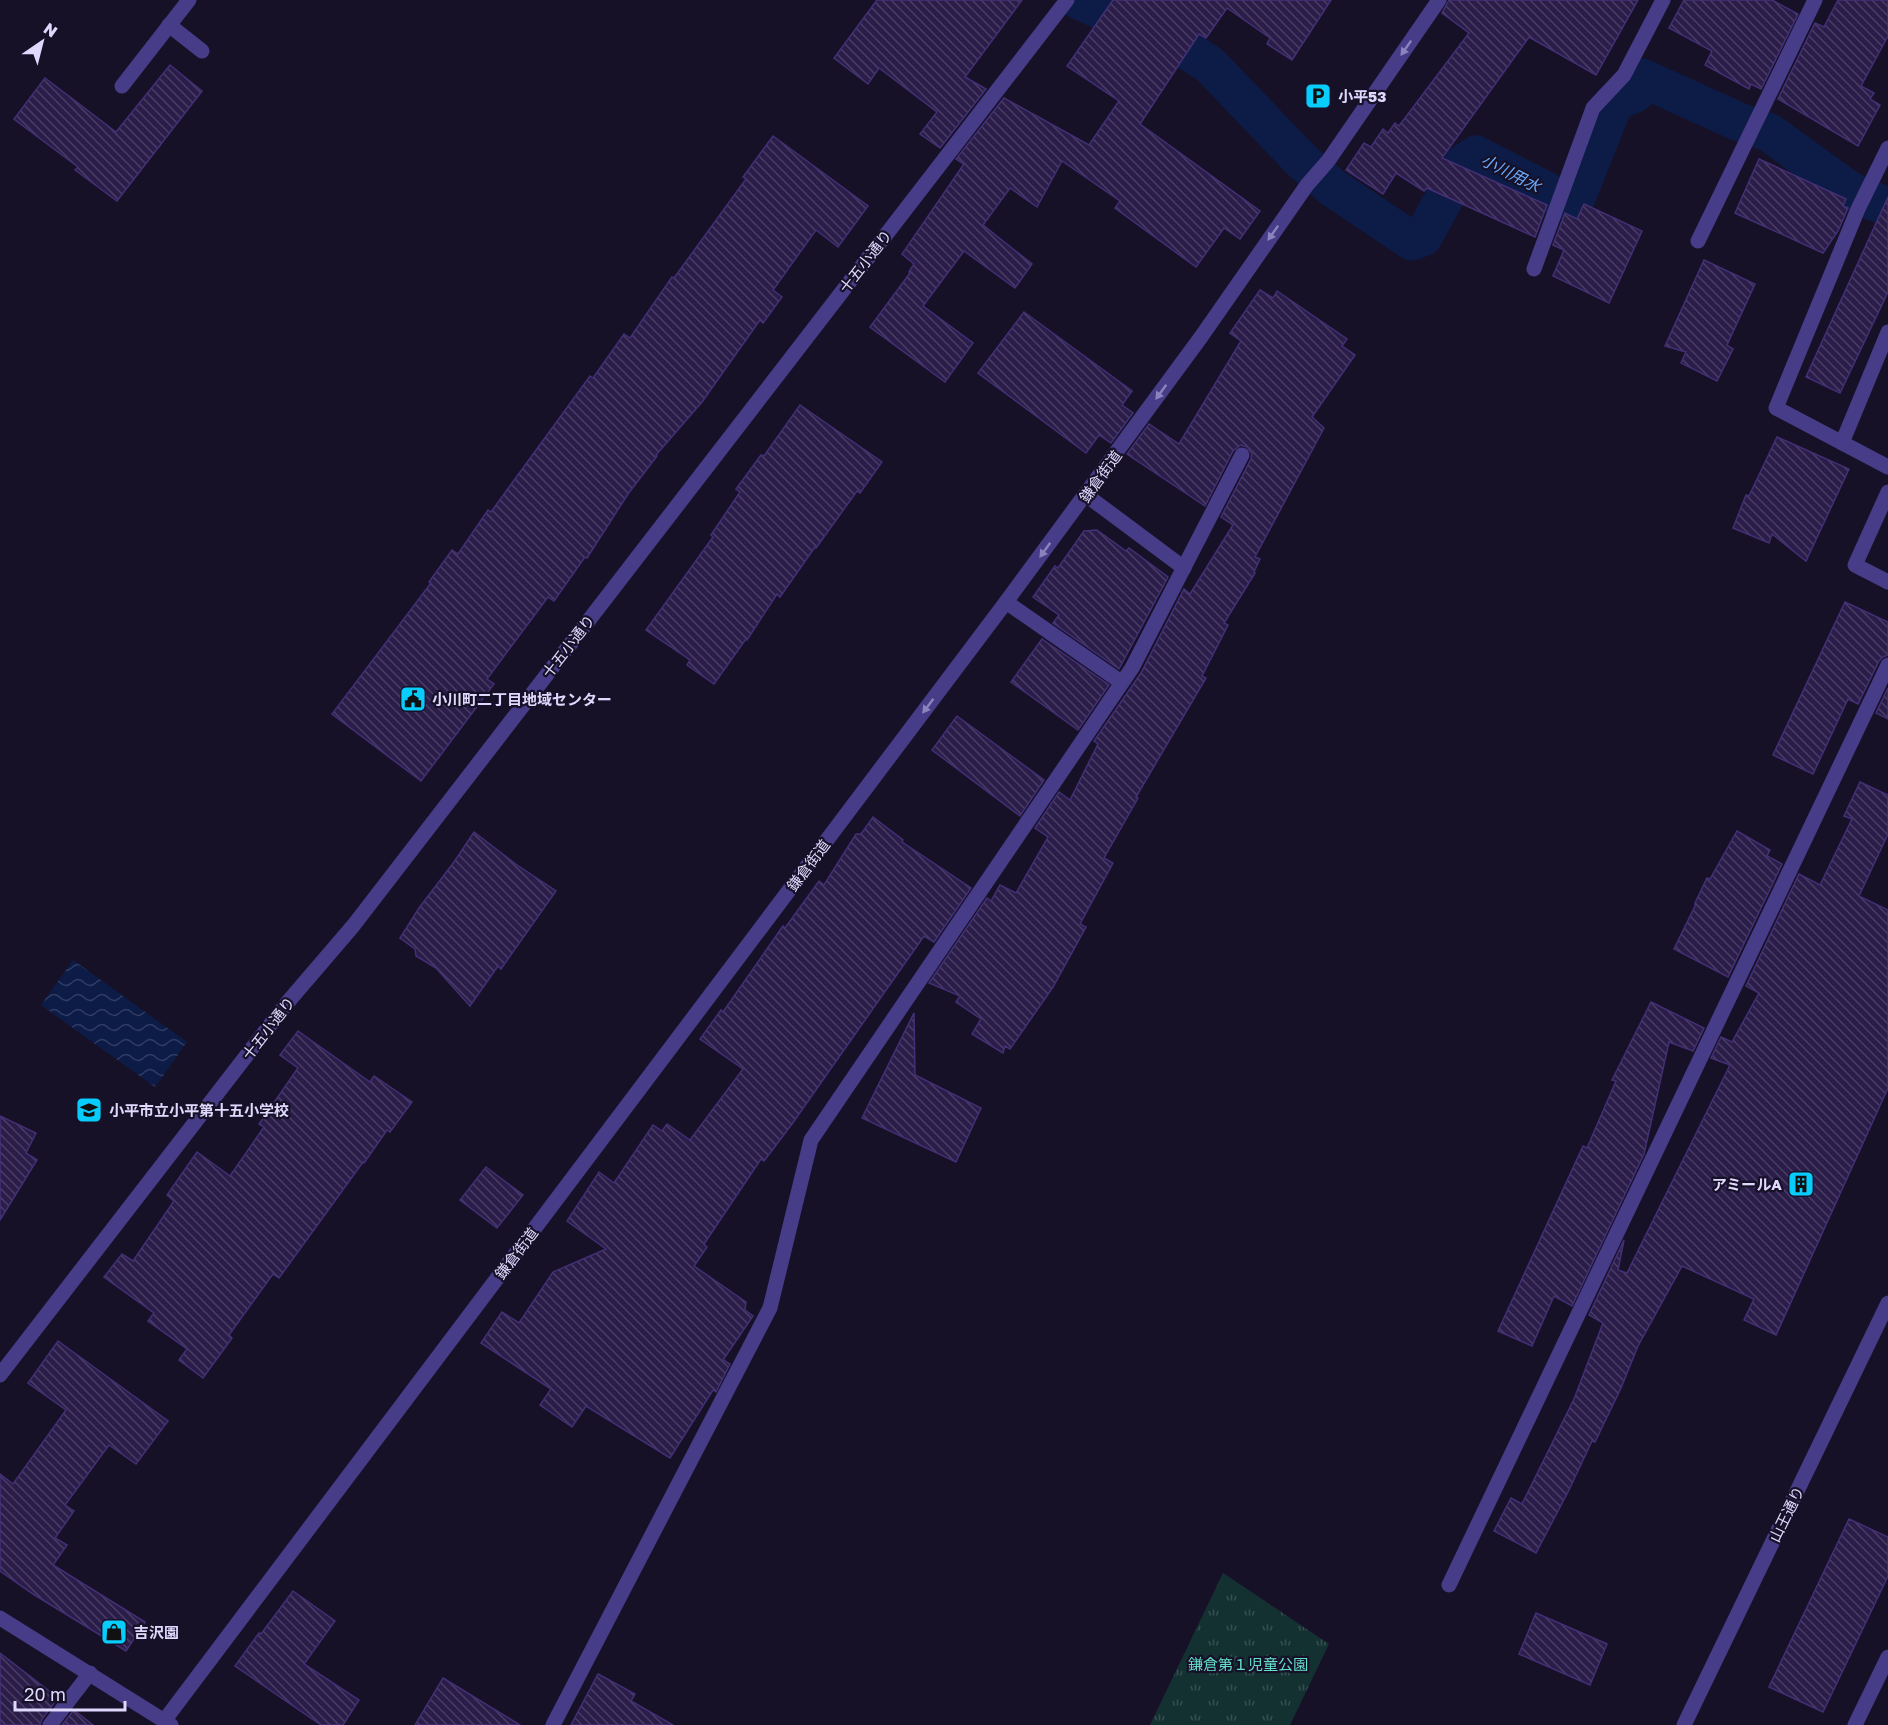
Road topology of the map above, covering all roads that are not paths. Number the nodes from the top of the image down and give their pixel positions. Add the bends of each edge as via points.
1 (189, 0) edge
2 (1439, 0) edge
3 (1663, 0) edge
4 (1815, 0) edge
5 (1066, 1) edge
6 (169, 25) junction
7 (202, 51) dead end
8 (122, 86) dead end
9 (1888, 148) edge
10 (1698, 241) dead end
11 (1534, 269) dead end
12 (1888, 332) edge
13 (1842, 443) junction
14 (1242, 456) dead end
15 (1888, 467) edge
16 (1888, 492) edge
17 (1086, 495) junction
18 (1184, 568) junction
19 (1888, 582) edge
20 (1006, 603) junction
21 (1888, 665) edge
22 (1121, 682) junction
23 (1888, 1303) edge
24 (0, 1375) edge
25 (1449, 1585) dead end
26 (0, 1618) edge
27 (1888, 1657) edge
28 (90, 1673) junction
29 (168, 1723) edge
30 (50, 1725) edge
31 (554, 1725) edge
32 (1684, 1725) edge
33 (1856, 1725) edge

1 - 6 street
2 -> 17 street, 鎌倉街道 via 1328,161 1306,185 1202,337
3 - 11 street via 1624,75 1593,108
4 - 10 street
5 - 24 street, 十五小通り via 353,926 287,1002
6 - 7 street
6 - 8 street
9 - 13 street via 1867,188 1776,408
12 - 13 street
13 - 15 street
14 - 18 street
16 - 19 street via 1855,565
17 - 18 street
17 -> 20 street, 鎌倉街道
18 - 22 street
20 - 22 street
20 -> 29 street, 鎌倉街道
21 - 25 street
22 - 31 street via 811,1140 770,1308
23 - 32 street, 山王通り
26 - 28 street
27 - 33 street
28 - 29 street
28 - 30 street

